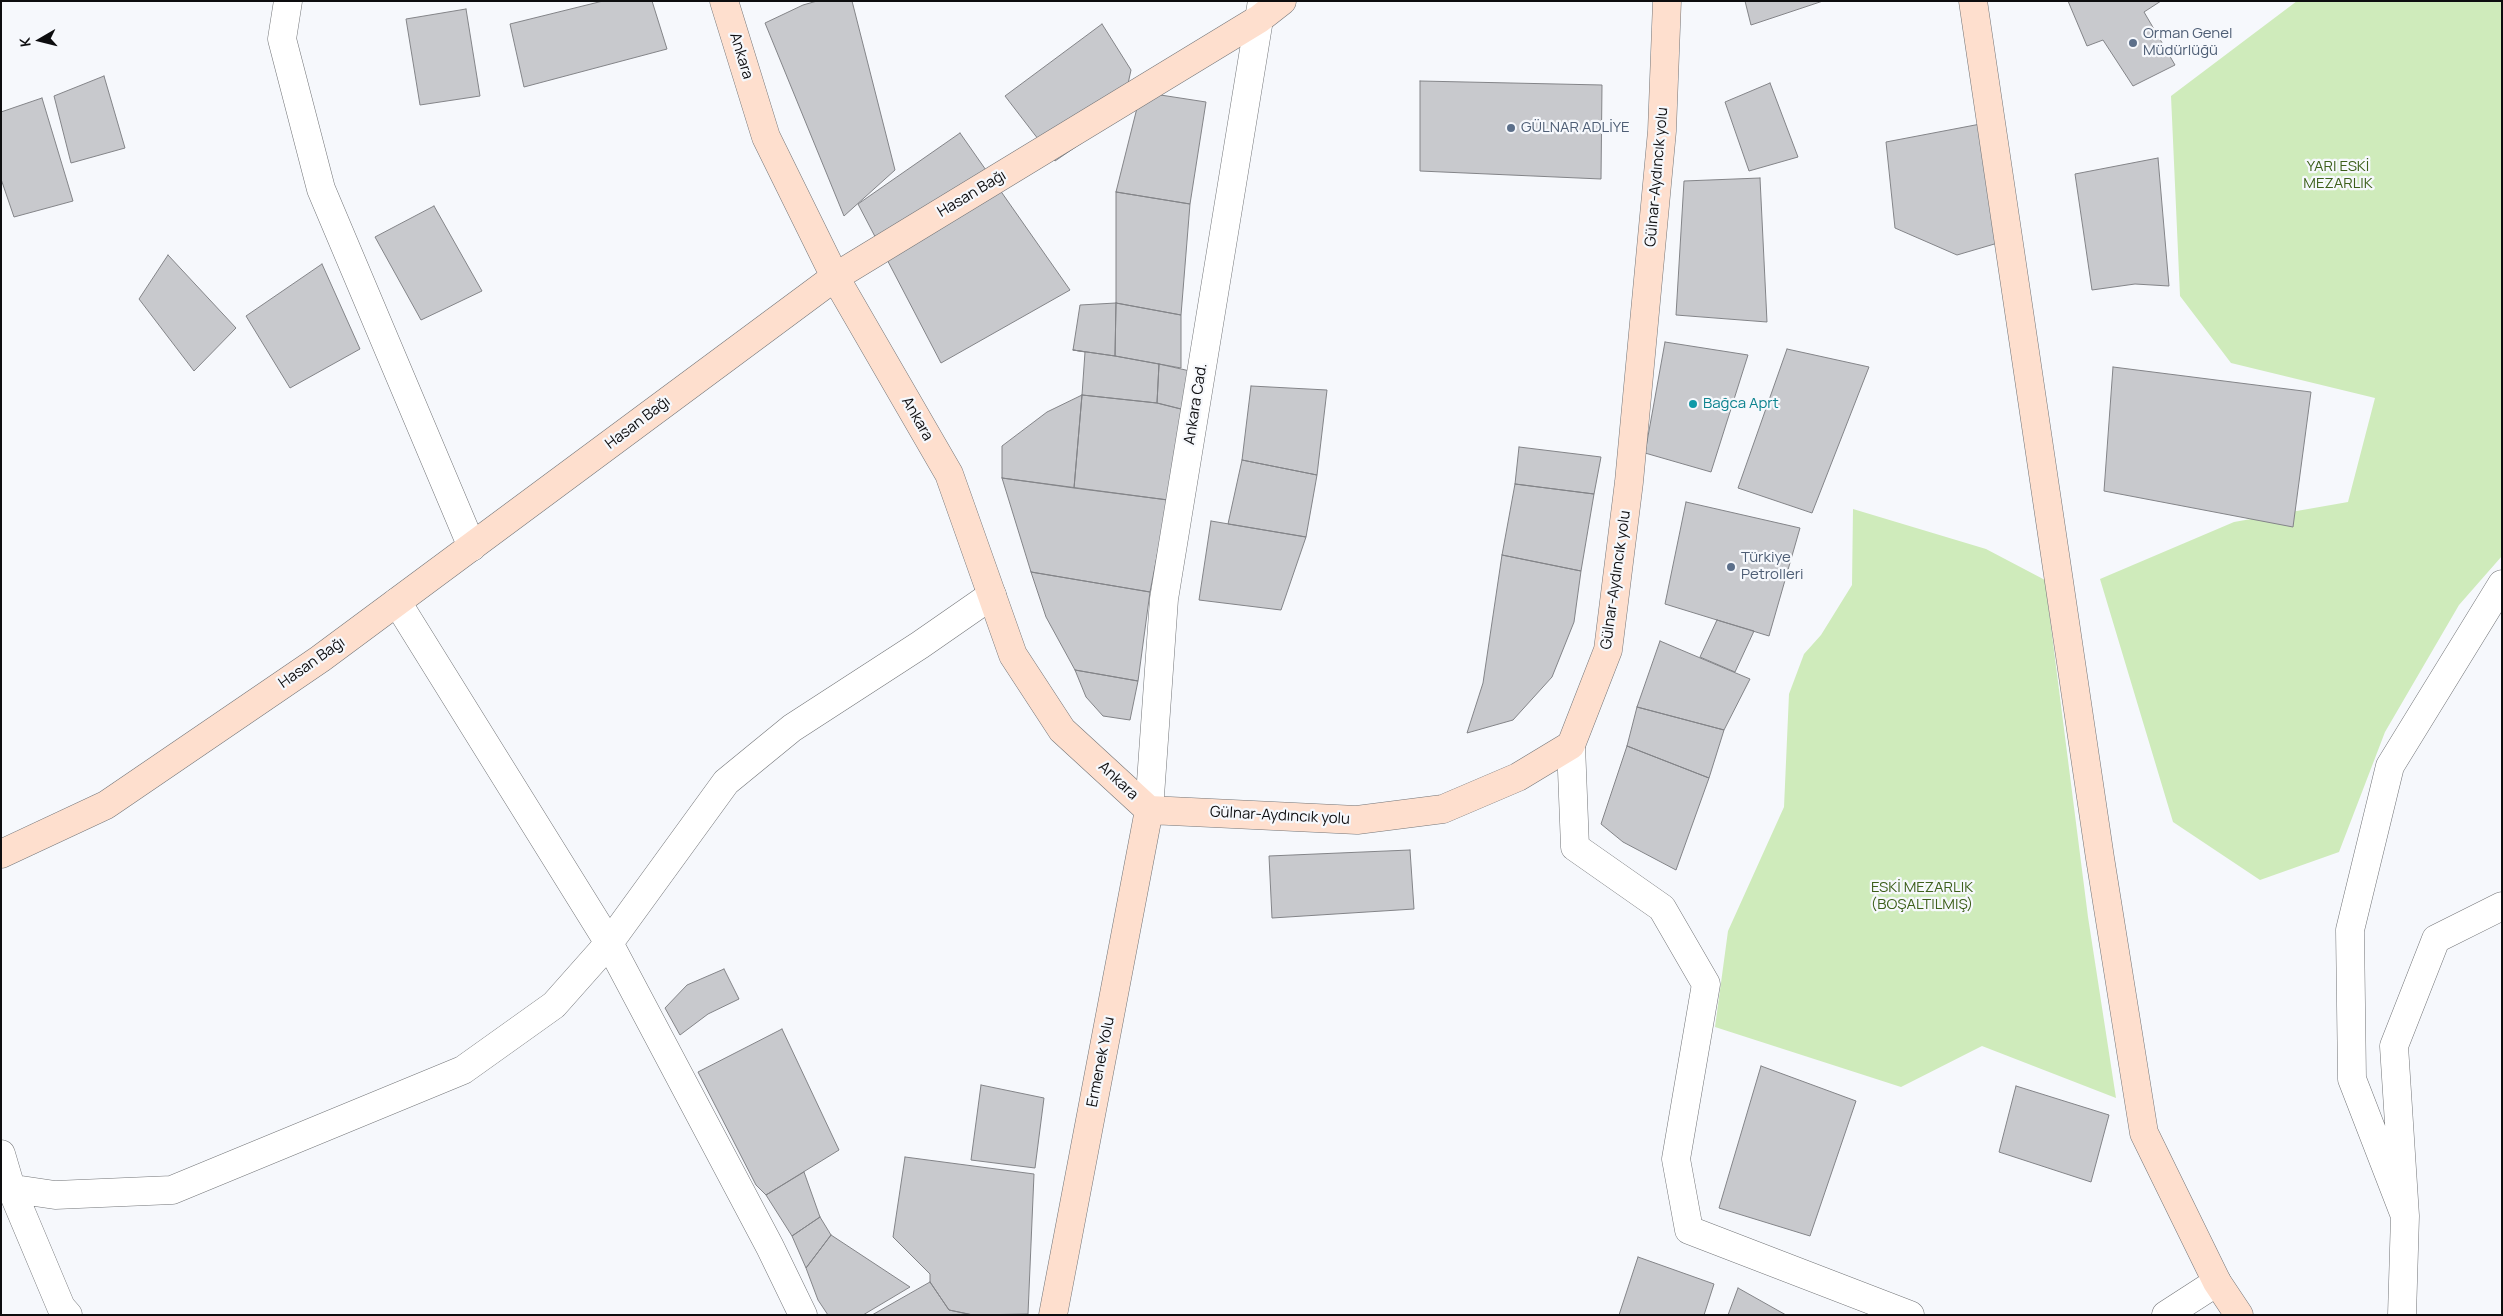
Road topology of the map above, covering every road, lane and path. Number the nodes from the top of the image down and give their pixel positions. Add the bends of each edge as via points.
1 (288, 1) edge
2 (724, 1) edge
3 (1282, 1) edge
4 (1667, 1) edge
5 (1973, 1) edge
6 (1261, 10) edge
7 (835, 277) junction
8 (472, 546) junction
9 (2502, 584) edge
10 (992, 595) junction
11 (397, 602) junction
12 (1572, 745) junction
13 (1149, 810) junction
14 (1, 854) edge
15 (2502, 906) edge
16 (609, 943) junction
17 (1, 1154) edge
18 (6, 1188) edge
19 (2405, 1216) junction
20 (2217, 1282) junction
21 (68, 1315) edge
22 (803, 1315) edge
23 (1053, 1315) edge
24 (1910, 1315) edge
25 (2166, 1315) edge
26 (2239, 1315) edge
27 (2402, 1315) edge

1 - 8 street via 282,39 321,189
2 - 7 street, Ankara via 766,137
3 - 6 street, Hasan Bağı
4 - 12 street, Gülnar-Aydıncık yolu via 1662,131 1627,502 1608,650
5 - 20 street via 2144,1133
6 - 7 street, Hasan Bağı
6 - 13 street, Ankara Cad. via 1164,599
7 - 8 street, Hasan Bağı
7 - 10 street, Ankara via 949,474
8 - 11 street, Hasan Bağı
9 - 19 street via 2390,766 2350,930 2352,1079
10 - 13 street, Ankara via 1013,655 1062,730
10 - 16 street via 792,728 726,782
11 - 14 street, Hasan Bağı via 320,659 106,805
11 - 16 street
12 - 13 street, Gülnar-Aydıncık yolu via 1518,777 1443,809 1357,820
12 - 24 street via 1575,847 1662,908 1706,984 1676,1159 1689,1230
13 - 23 street, Ermenek Yolu
15 - 19 street via 2436,939 2394,1046
16 - 18 street via 554,1005 463,1070 172,1190 55,1195
16 - 22 street via 770,1246
17 - 18 street
18 - 21 street
19 - 27 street
20 - 25 street
20 - 26 street

